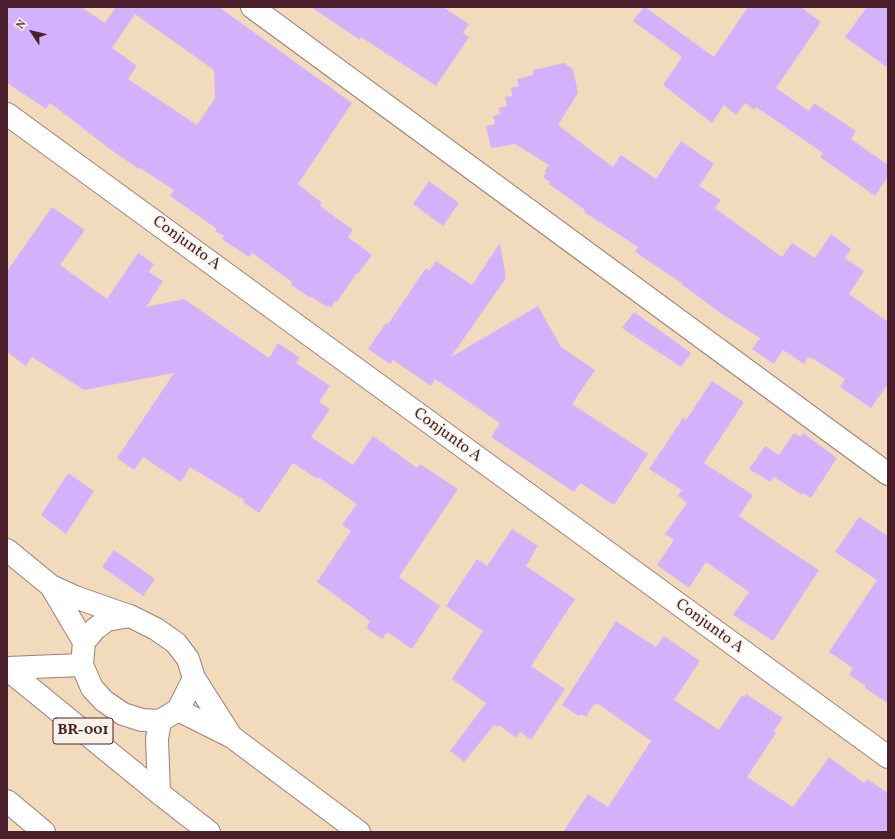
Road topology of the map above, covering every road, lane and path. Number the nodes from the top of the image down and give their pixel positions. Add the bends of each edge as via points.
1 (252, 7) edge
2 (7, 114) edge
3 (888, 474) edge
4 (7, 550) edge
5 (50, 586) junction
6 (130, 616) junction
7 (90, 636) junction
8 (82, 665) junction
9 (7, 668) edge
10 (194, 678) junction
11 (169, 715) junction
12 (232, 736) junction
13 (888, 757) edge
14 (158, 793) junction
15 (7, 801) edge
16 (44, 832) edge
17 (209, 832) edge
18 (359, 832) edge

1 - 3 main road
2 - 13 main road, Conjunto A
4 - 5 main road
5 - 6 main road
5 - 7 main road
6 - 7 main road via 107,620
6 - 10 main road via 176,643 188,659
7 - 8 main road
8 - 9 main road
8 - 11 main road via 92,688 104,701 123,714 142,720
9 - 14 main road, BR-001
10 - 11 main road
10 - 12 main road
11 - 12 main road
11 - 14 main road via 157,738
12 - 18 main road
14 - 17 main road, BR-001
15 - 16 main road

